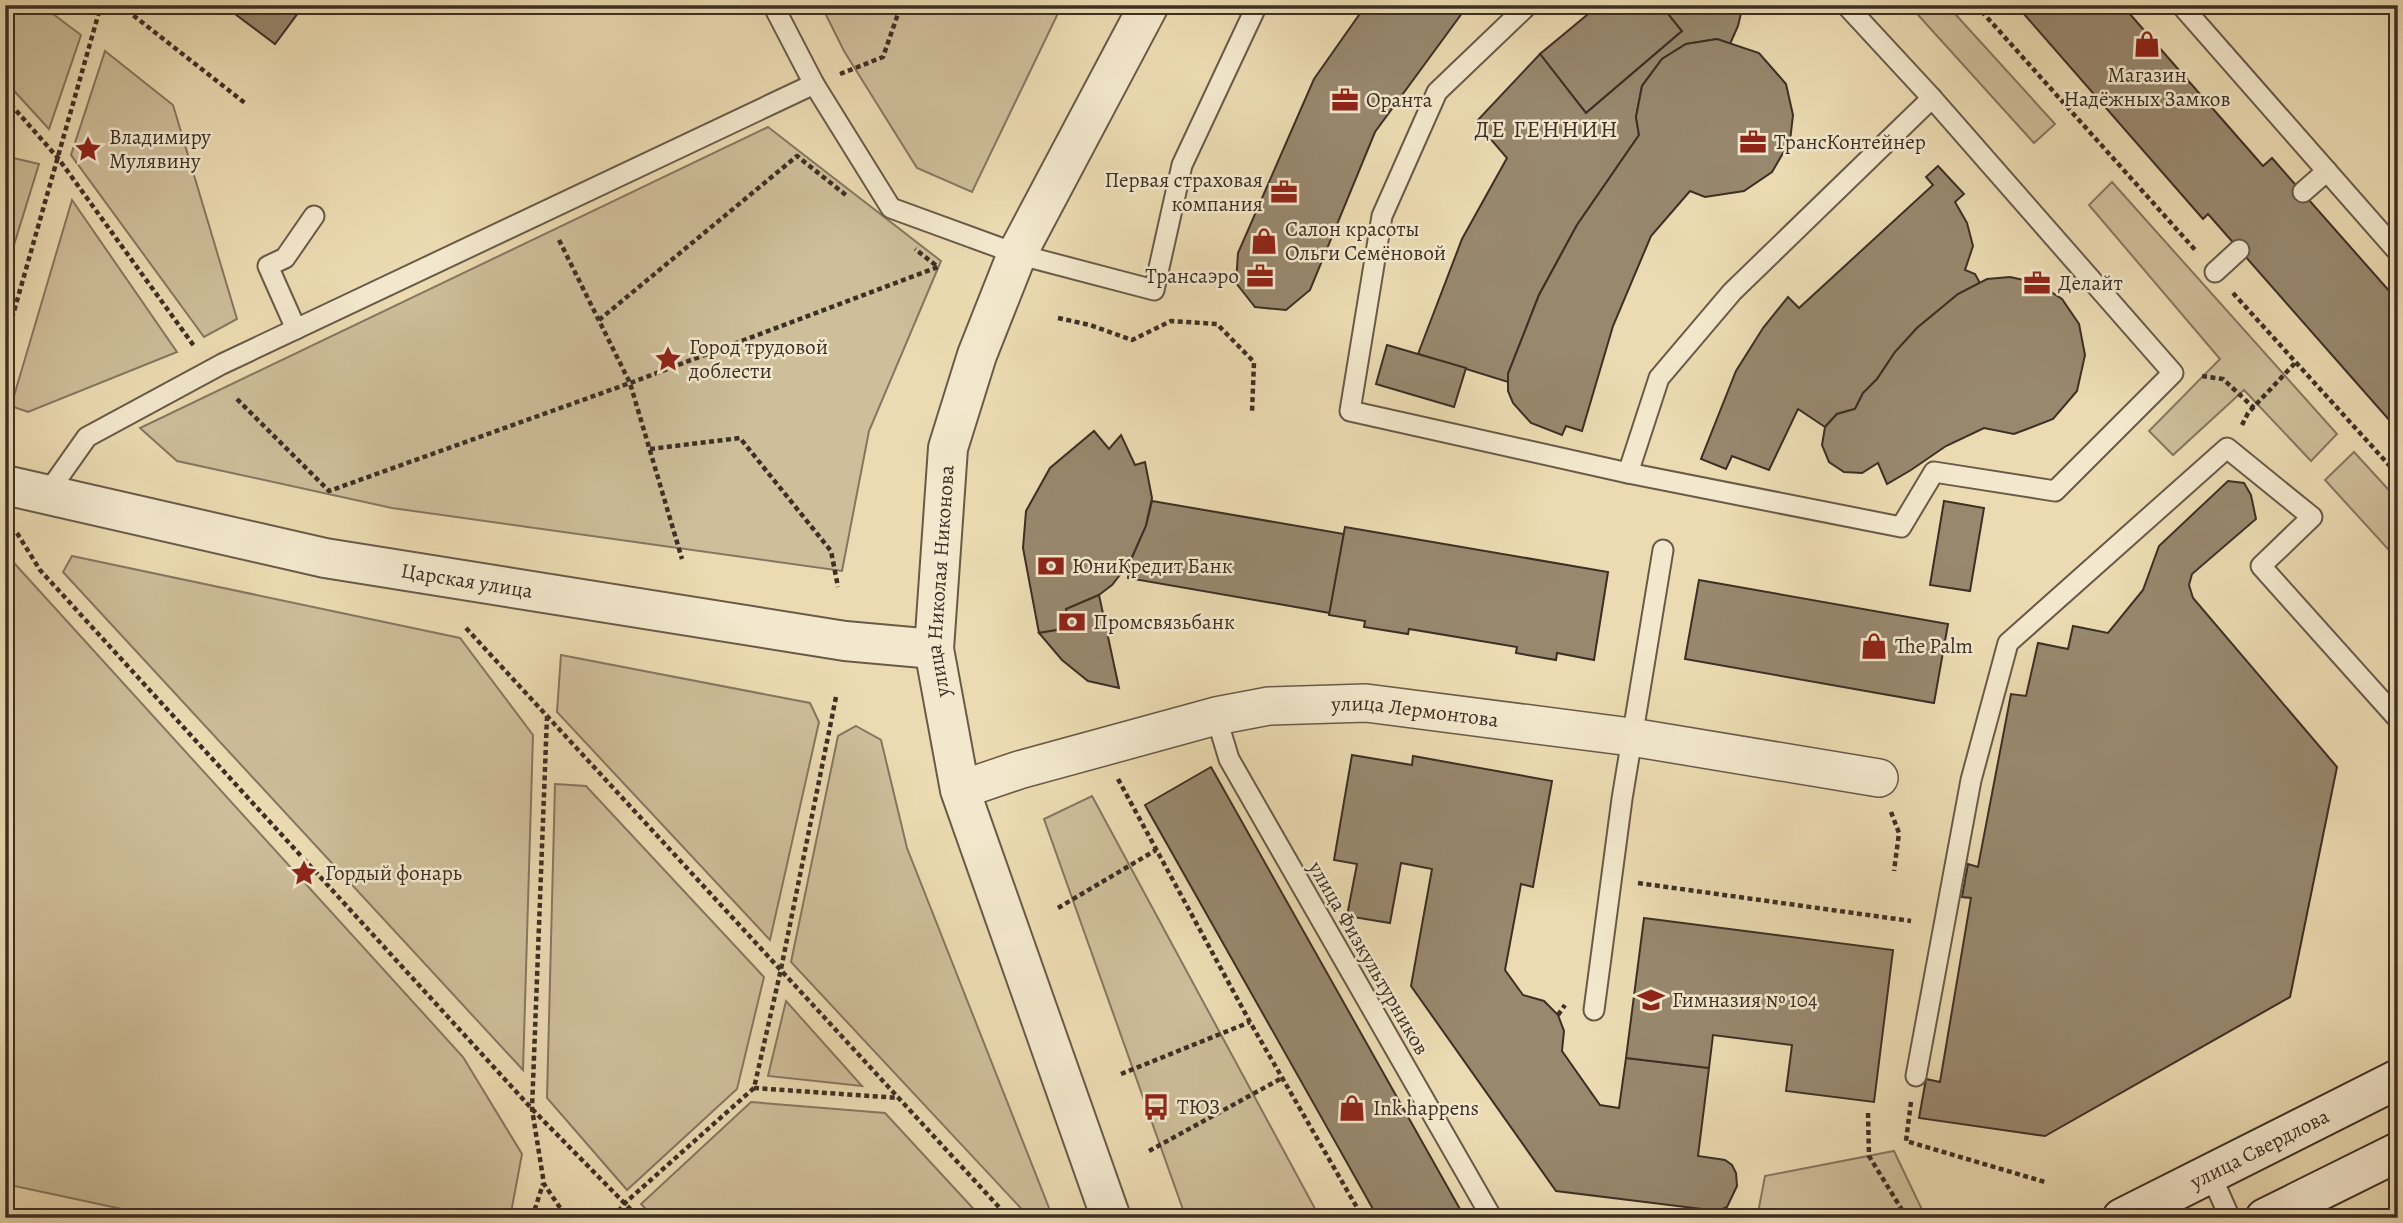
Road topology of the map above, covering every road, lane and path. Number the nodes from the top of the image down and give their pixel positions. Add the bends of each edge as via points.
1 (101, 5) edge
2 (120, 5) edge
3 (773, 5) edge
4 (901, 5) edge
5 (1149, 5) edge
6 (1257, 5) edge
7 (1528, 5) edge
8 (1846, 5) edge
9 (1976, 5) edge
10 (2181, 5) edge
11 (814, 84) junction
12 (5, 98) edge
13 (1932, 98) junction
14 (245, 103) dead end
15 (58, 158) junction
16 (2327, 171) junction
17 (2303, 192) dead end
18 (851, 199) dead end
19 (314, 216) dead end
20 (559, 240) dead end
21 (905, 242) dead end
22 (2239, 250) dead end
23 (2398, 252) edge
24 (1017, 254) junction
25 (2215, 272) junction
26 (1058, 318) dead end
27 (599, 320) junction
28 (296, 329) junction
29 (5, 343) edge
30 (198, 352) dead end
31 (2296, 362) junction
32 (2223, 379) dead end
33 (630, 383) junction
34 (237, 399) dead end
35 (2254, 408) junction
36 (1252, 412) dead end
37 (2227, 448) junction
38 (650, 449) junction
39 (1629, 473) junction
40 (2398, 474) edge
41 (5, 485) edge
42 (46, 495) junction
43 (17, 533) dead end
44 (1663, 550) dead end
45 (682, 559) dead end
46 (838, 587) dead end
47 (467, 628) dead end
48 (934, 649) junction
49 (836, 697) dead end
50 (547, 715) junction
51 (1216, 716) junction
52 (2398, 719) edge
53 (1631, 737) junction
54 (1113, 771) dead end
55 (1879, 778) joint
56 (960, 790) junction
57 (1156, 850) junction
58 (1894, 871) dead end
59 (1611, 879) junction
60 (1058, 908) dead end
61 (1911, 921) dead end
62 (781, 970) junction
63 (1594, 1010) dead end
64 (1250, 1022) junction
65 (1121, 1074) dead end
66 (1916, 1076) joint
67 (1282, 1078) junction
68 (2398, 1079) edge
69 (754, 1088) junction
70 (899, 1098) junction
71 (532, 1109) junction
72 (1868, 1113) dead end
73 (1149, 1152) dead end
74 (2398, 1152) edge
75 (2210, 1173) junction
76 (2045, 1182) dead end
77 (544, 1184) junction
78 (626, 1202) junction
79 (532, 1218) edge
80 (567, 1218) edge
81 (613, 1218) edge
82 (639, 1218) edge
83 (1009, 1218) edge
84 (1111, 1218) edge
85 (1363, 1218) edge
86 (1492, 1218) edge
87 (1908, 1218) edge
88 (2122, 1218) edge
89 (2230, 1218) edge
90 (2265, 1218) edge

1 - 15 path
2 - 14 path
3 - 11 lane
4 - 11 path via 883,57
5 - 24 street, улица Николая Никонова
6 - 24 lane via 1182,165 1154,290
7 - 39 lane via 1437,92 1382,216 1350,411
8 - 13 lane
9 - 25 path
10 - 16 lane
11 - 24 lane via 891,208
11 - 28 lane
12 - 15 path
13 - 39 lane via 1732,292 1659,378
13 - 39 lane via 2173,373 2054,491 1934,472 1901,527
15 - 29 path
15 - 30 path
16 - 17 lane
16 - 23 lane
18 - 27 path via 797,156
19 - 28 lane via 285,258 268,266
20 - 27 path
21 - 33 path via 938,267
22 - 25 lane
24 - 48 street, улица Николая Никонова via 947,448
25 - 31 path
26 - 36 path via 1132,340 1171,321 1217,324 1254,362
27 - 33 path
28 - 42 lane via 87,437
31 - 35 path
31 - 40 path
32 - 35 path
33 - 34 path via 330,491
33 - 38 path
35 - 37 path
37 - 52 lane via 2312,517 2260,566
37 - 66 lane via 2008,643 1971,780
38 - 45 path
38 - 46 path via 740,438 831,551
41 - 42 street, Царская улица
42 - 48 street, Царская улица via 325,558 845,641
43 - 71 path via 40,570
44 - 53 lane
47 - 50 path
48 - 56 street, улица Николая Никонова
49 - 62 path
50 - 62 path
50 - 71 path
51 - 53 street, улица Лермонтова via 1269,706 1366,703
51 - 56 street, улица Лермонтова
51 - 86 lane, улица Физкультурников via 1229,760
53 - 55 street, улица Лермонтова
53 - 59 lane
54 - 57 path
55 - 58 path via 1899,833
56 - 84 street, улица Николая Никонова
57 - 60 path
57 - 64 path
59 - 61 path
59 - 63 lane
62 - 69 path
62 - 70 path
64 - 65 path
64 - 67 path
66 - 76 path via 1906,1141
67 - 73 path
67 - 85 path
68 - 75 street, улица Свердлова
69 - 70 path
69 - 78 path
70 - 83 path
71 - 77 path
71 - 78 path
72 - 87 path via 1869,1156
74 - 90 street
75 - 88 street, улица Свердлова
75 - 89 lane
77 - 79 path
77 - 80 path
78 - 81 path
78 - 82 path

